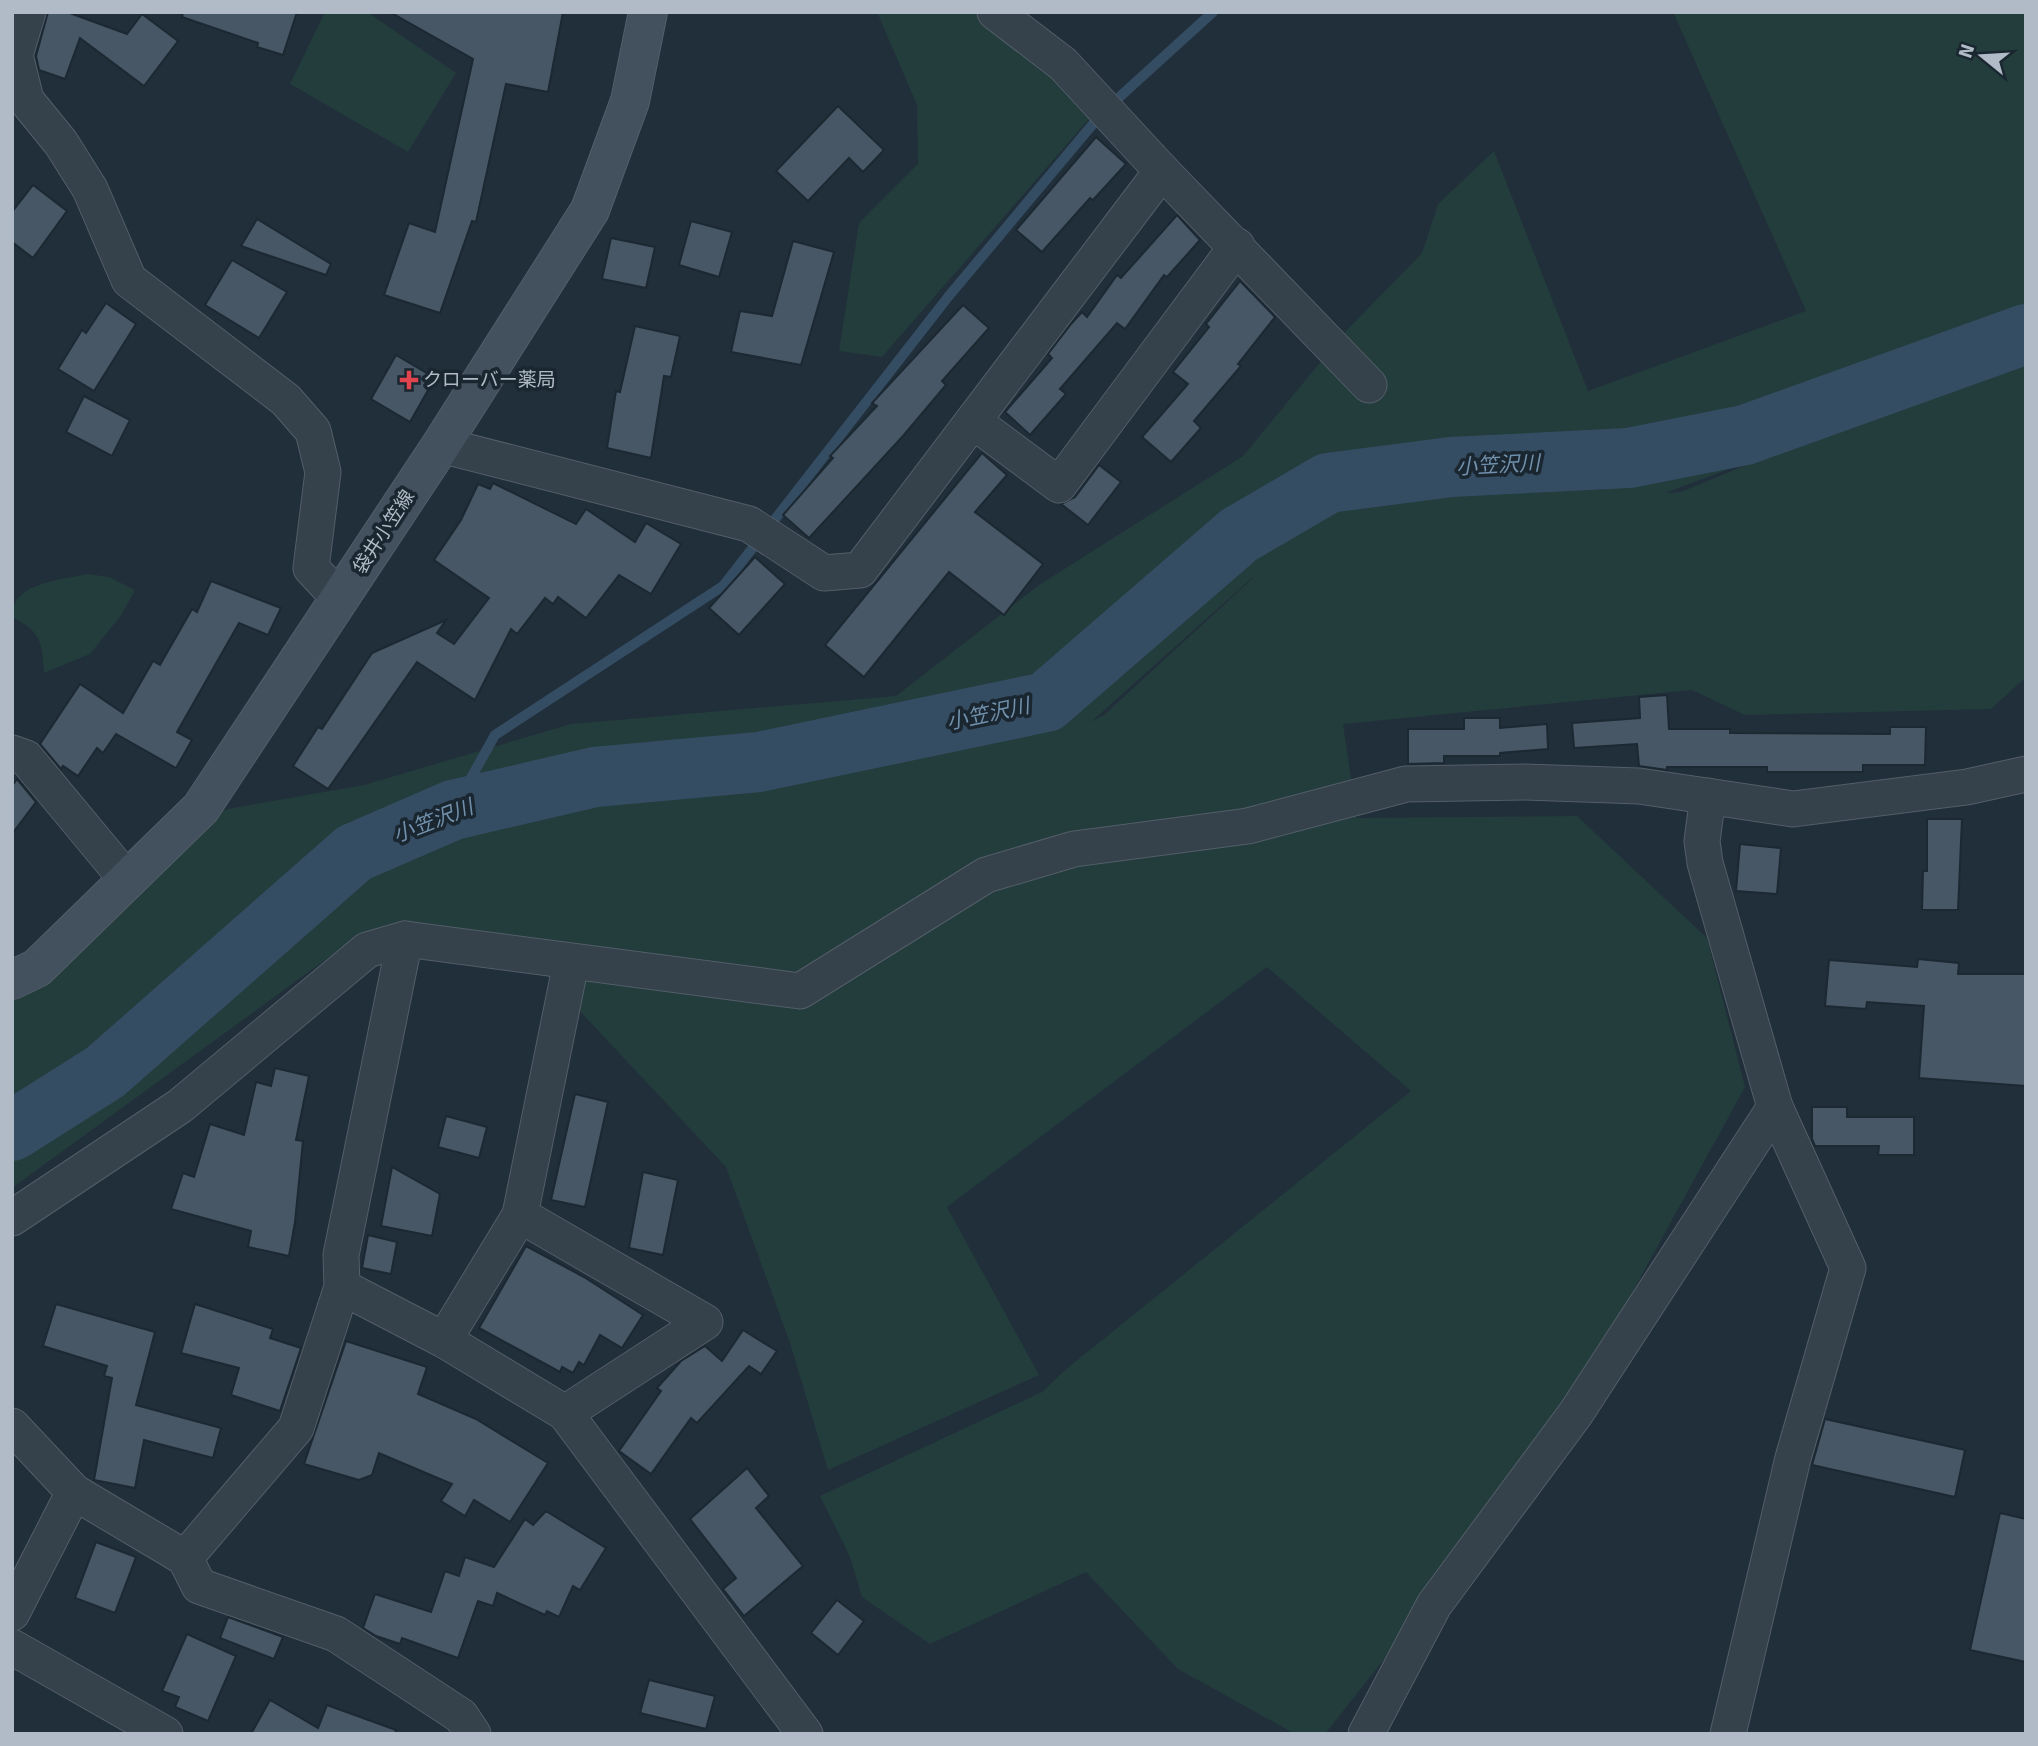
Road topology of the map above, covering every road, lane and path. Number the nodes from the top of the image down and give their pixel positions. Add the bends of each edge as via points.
1 (29, 12) edge
2 (648, 12) edge
3 (995, 12) edge
4 (17, 89) edge
5 (1162, 172) junction
6 (1237, 246) junction
7 (1369, 385) dead end
8 (973, 421) junction
9 (441, 445) junction
10 (340, 598) junction
11 (12, 753) edge
12 (2026, 774) edge
13 (1708, 796) junction
14 (128, 881) junction
15 (405, 939) junction
16 (571, 963) junction
17 (12, 980) edge
18 (1775, 1107) junction
19 (520, 1215) junction
20 (12, 1218) edge
21 (342, 1287) junction
22 (444, 1340) junction
23 (565, 1413) junction
24 (12, 1426) edge
25 (74, 1492) junction
26 (185, 1558) junction
27 (12, 1613) edge
28 (12, 1647) edge
29 (165, 1734) edge
30 (473, 1734) edge
31 (805, 1734) edge
32 (1366, 1734) edge
33 (1728, 1734) edge

1 - 4 street via 15,55
2 - 9 main road, 袋井小笠線 via 630,102 590,210
3 - 5 street via 1063,64
4 - 10 street via 90,189 129,279 286,400 313,431 323,472 311,568
5 - 6 street
5 - 8 street
6 - 7 street
6 - 8 street via 1059,485
8 - 9 street via 860,570 824,573 750,524
9 - 10 main road, 袋井小笠線
10 - 14 main road, 袋井小笠線 via 201,808
11 - 14 street via 26,758
12 - 13 street via 1967,787 1793,809
13 - 16 street via 1614,785 1405,784 1248,826 1074,849 986,875 800,991
13 - 18 street via 1702,841 1705,863
14 - 17 main road, 袋井小笠線 via 37,968
15 - 16 street
15 - 20 street via 367,950 180,1106
15 - 21 street via 341,1255
16 - 19 street
18 - 32 street via 1576,1413 1434,1605
18 - 33 street via 1848,1268 1793,1458
19 - 22 street
19 - 23 street via 705,1322
21 - 22 street
21 - 26 street via 296,1428
22 - 23 street
23 - 31 street
24 - 25 street
25 - 26 street
25 - 27 street
26 - 30 street via 199,1586 336,1634 461,1716
28 - 29 street

